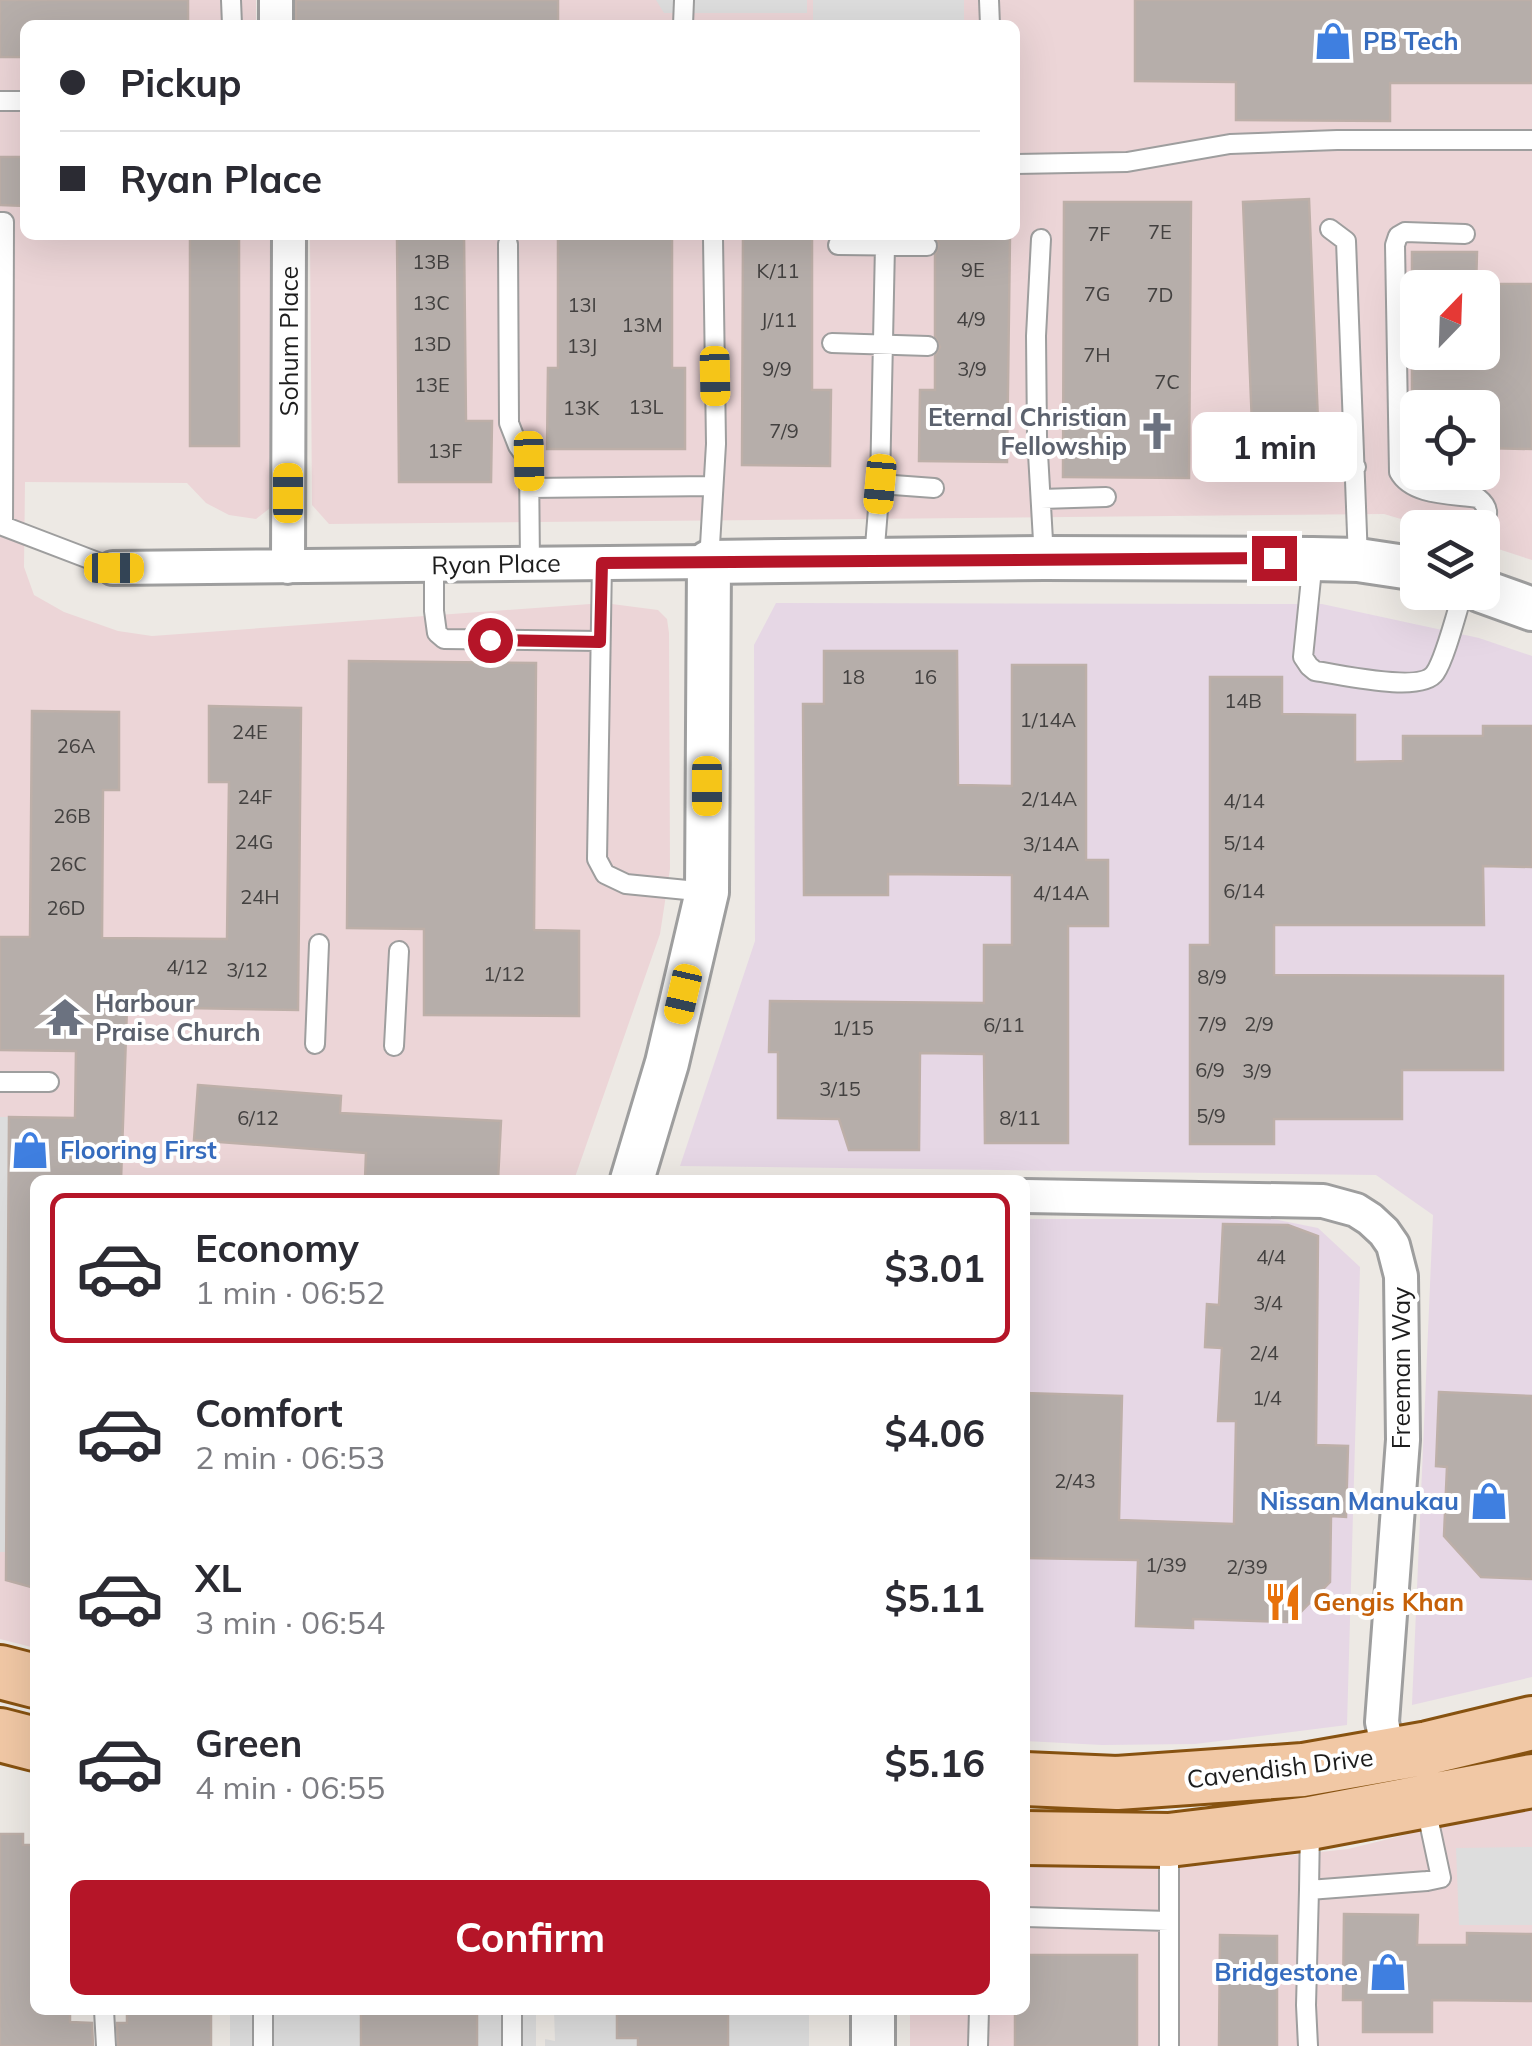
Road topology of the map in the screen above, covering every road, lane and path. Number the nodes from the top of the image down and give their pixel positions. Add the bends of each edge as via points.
1 (1532, 140) edge
2 (1020, 164) edge
3 (0, 222) edge
4 (1330, 229) dead end
5 (1465, 234) dead end
6 (1040, 239) dead end
7 (288, 240) edge
8 (713, 240) edge
9 (508, 244) dead end
10 (838, 245) dead end
11 (885, 245) junction
12 (927, 246) dead end
13 (832, 343) dead end
14 (882, 346) junction
15 (928, 346) dead end
16 (1356, 466) junction
17 (1288, 469) dead end
18 (880, 484) junction
19 (713, 486) junction
20 (529, 488) junction
21 (934, 488) dead end
22 (1106, 496) dead end
23 (1041, 499) junction
24 (1488, 510) edge
25 (1, 526) edge
26 (1044, 558) junction
27 (1313, 558) junction
28 (874, 560) junction
29 (1358, 560) junction
30 (709, 562) junction
31 (602, 563) junction
32 (530, 564) junction
33 (434, 565) junction
34 (1400, 566) edge
35 (288, 567) junction
36 (114, 568) joint
37 (1500, 597) edge
38 (1532, 609) edge
39 (1457, 610) edge
40 (600, 642) junction
41 (707, 892) junction
42 (318, 944) dead end
43 (398, 951) dead end
44 (315, 1044) dead end
45 (394, 1046) dead end
46 (0, 1082) edge
47 (50, 1082) dead end
48 (633, 1175) edge
49 (1030, 1196) edge
50 (0, 1672) edge
51 (30, 1680) edge
52 (1532, 1723) edge
53 (0, 1735) edge
54 (30, 1743) edge
55 (1389, 1756) junction
56 (1532, 1780) edge
57 (1030, 1781) edge
58 (1425, 1802) junction
59 (1116, 1811) junction
60 (1310, 1823) junction
61 (1030, 1837) edge
62 (1169, 1840) junction
63 (1309, 1890) junction
64 (1030, 1917) edge
65 (1169, 1922) junction
66 (104, 2015) edge
67 (262, 2015) edge
68 (512, 2015) edge
69 (874, 2015) edge
70 (979, 2015) edge
71 (106, 2046) edge
72 (263, 2046) edge
73 (512, 2046) edge
74 (873, 2046) edge
75 (978, 2046) edge
76 (1169, 2046) edge
77 (1308, 2046) edge

1 - 2 lane via 1230,144 1127,162
3 - 25 lane
4 - 16 lane via 1346,241
5 - 24 lane via 1398,236 1398,472 1414,488 1478,498
6 - 23 lane
7 - 35 street, Sohum Place
8 - 19 lane
9 - 20 lane via 509,423 529,461
10 - 11 lane
11 - 12 lane
11 - 14 lane
13 - 14 lane
14 - 15 lane
14 - 18 lane
16 - 17 lane
16 - 29 lane
18 - 21 lane
18 - 28 lane
19 - 20 lane
19 - 30 lane
20 - 32 lane
22 - 23 lane
23 - 26 lane
25 - 36 lane
26 - 27 street, Ryan Place
26 - 28 street, Ryan Place
27 - 29 street, Ryan Place
27 - 39 lane via 1303,657 1315,671 1424,682 1440,664
28 - 30 street, Ryan Place
29 - 34 street, Ryan Place
30 - 31 street, Ryan Place
30 - 41 street
31 - 32 street, Ryan Place
31 - 40 lane
32 - 33 street, Ryan Place
33 - 35 street, Ryan Place
33 - 40 lane via 434,611 444,639
35 - 36 street, Ryan Place
37 - 38 street
40 - 41 lane via 597,859 605,874 626,884
41 - 48 street
42 - 44 lane
43 - 45 lane
46 - 47 lane
49 - 55 street, Freeman Way via 1323,1201 1370,1219 1393,1245 1401,1276 1403,1440 1382,1722
50 - 51 main road
52 - 55 main road, Cavendish Drive
53 - 54 main road
55 - 59 main road, Cavendish Drive
56 - 58 main road, Cavendish Drive
57 - 59 main road, Cavendish Drive
58 - 60 main road, Cavendish Drive
58 - 63 lane via 1441,1878
59 - 61 main road, Cavendish Drive
59 - 62 main road, Cavendish Drive
60 - 62 main road, Cavendish Drive
60 - 63 lane
62 - 65 lane
63 - 77 lane
64 - 65 lane
65 - 76 lane
66 - 71 lane
67 - 72 lane
68 - 73 lane
69 - 74 street
70 - 75 lane

